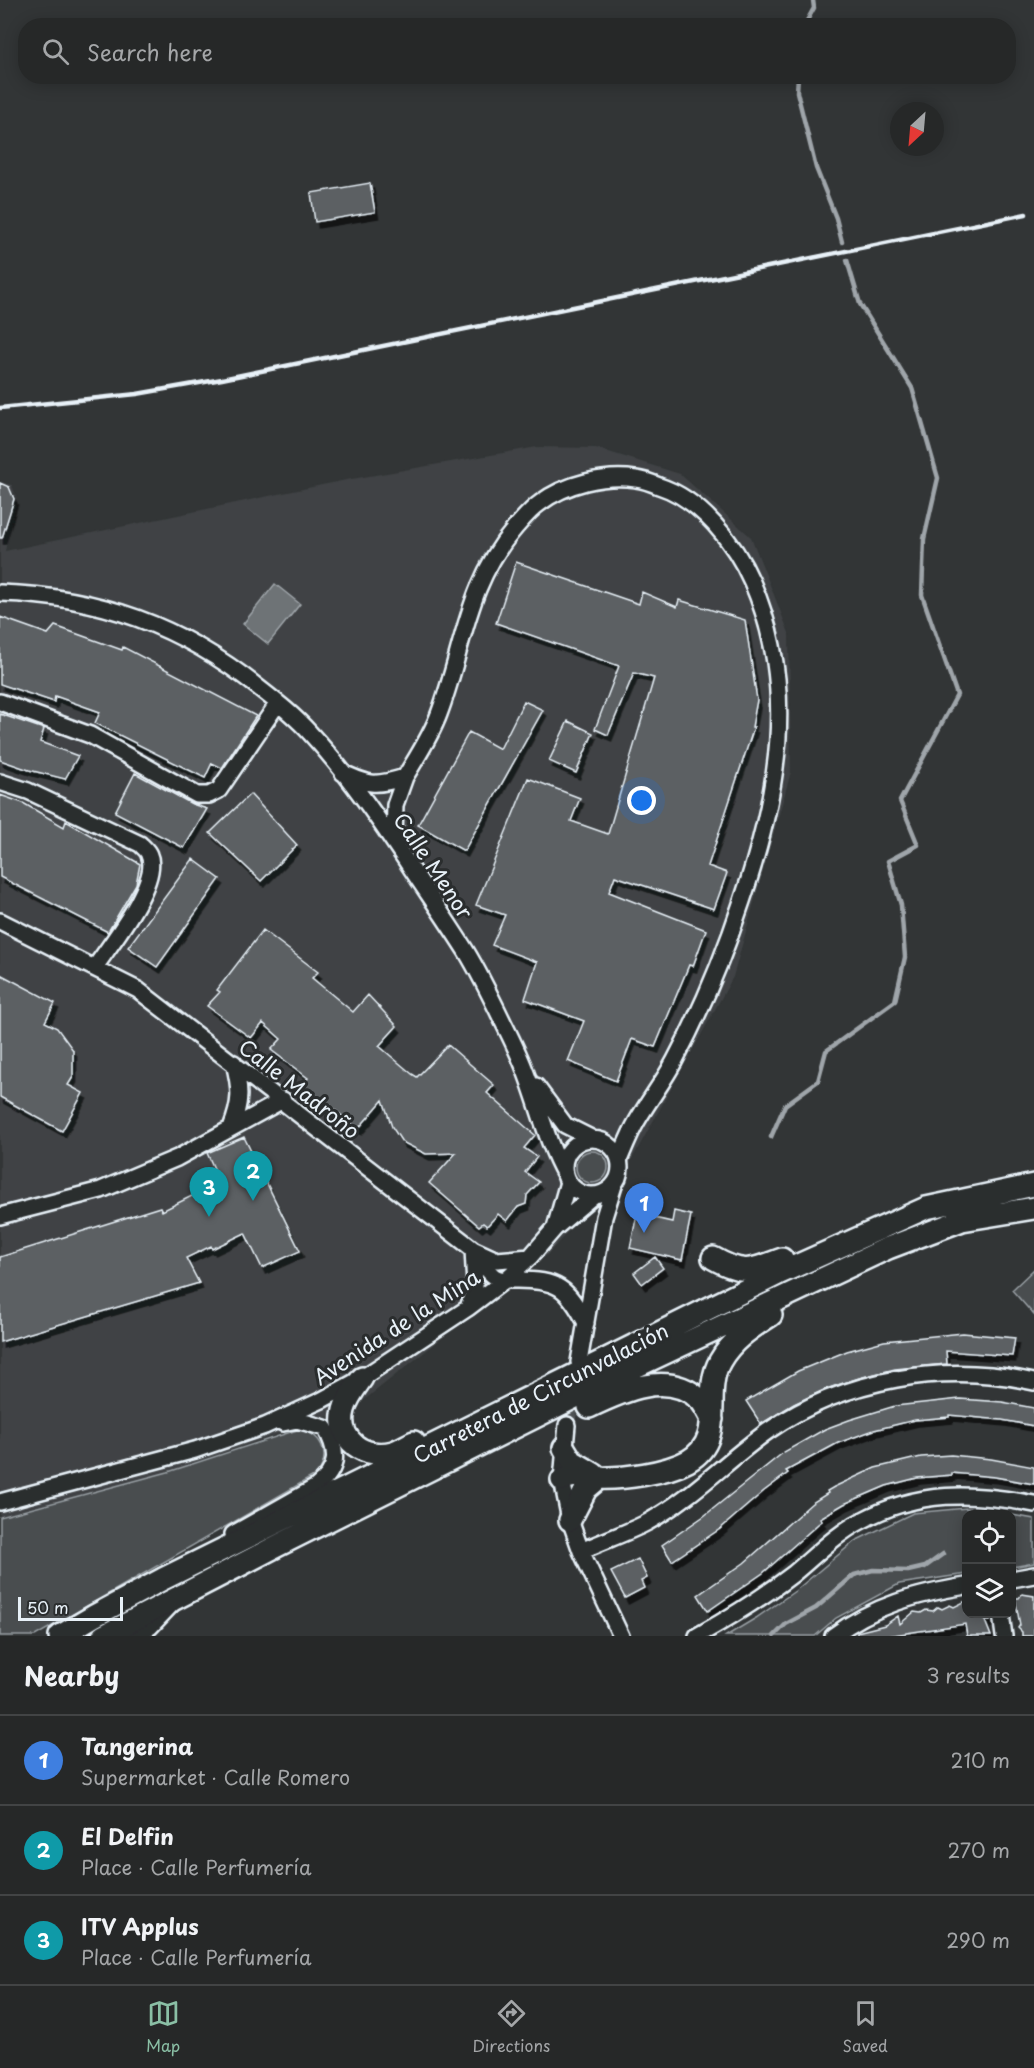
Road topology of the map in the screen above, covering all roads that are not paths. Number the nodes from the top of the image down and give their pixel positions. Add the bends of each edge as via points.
1 (0, 593) edge
2 (0, 702) edge
3 (278, 702) junction
4 (343, 773) junction
5 (405, 777) junction
6 (0, 782) edge
7 (394, 841) junction
8 (0, 921) edge
9 (95, 968) junction
10 (234, 1063) junction
11 (526, 1071) junction
12 (283, 1100) junction
13 (636, 1122) junction
14 (231, 1128) junction
15 (598, 1140) junction
16 (620, 1158) junction
17 (566, 1178) junction
18 (614, 1185) junction
19 (1034, 1185) edge
20 (596, 1195) junction
21 (926, 1208) junction
22 (1034, 1208) edge
23 (0, 1216) edge
24 (604, 1217) junction
25 (555, 1228) junction
26 (888, 1248) junction
27 (473, 1249) junction
28 (530, 1257) junction
29 (713, 1258) dead end
30 (497, 1260) junction
31 (505, 1280) junction
32 (468, 1308) junction
33 (586, 1323) junction
34 (579, 1362) dead end
35 (362, 1378) junction
36 (1034, 1382) edge
37 (529, 1398) junction
38 (322, 1400) junction
39 (712, 1419) junction
40 (567, 1425) tunnel mouth
41 (266, 1426) junction
42 (334, 1426) junction
43 (564, 1448) junction
44 (446, 1463) junction
45 (599, 1478) junction
46 (562, 1480) junction
47 (0, 1502) edge
48 (1034, 1504) edge
49 (570, 1520) junction
50 (581, 1551) junction
51 (187, 1568) junction
52 (1034, 1575) edge
53 (1016, 1578) edge
54 (962, 1587) edge
55 (175, 1600) junction
56 (1001, 1618) edge
57 (60, 1636) edge
58 (103, 1636) edge
59 (134, 1636) edge
60 (621, 1636) edge
61 (697, 1636) edge
62 (833, 1636) edge
63 (1004, 1636) edge

1 - 3 street, Calle Menor via 83,602 160,627 208,651
2 - 3 street via 90,735 197,795 219,790
3 - 4 street, Calle Menor via 310,732
4 - 5 street via 380,785
4 - 7 street, Calle Menor
5 - 7 street via 394,804
5 - 13 street via 439,715 470,607 488,568 514,530 540,502 569,487 608,478 638,478 667,488 698,508 726,539 746,569 763,607 778,700 775,780 754,867 716,975 675,1061
6 - 9 street via 28,791 140,844 149,854 151,867 141,897
7 - 11 street, Calle Menor via 466,952
8 - 9 street, Calle Madroño
9 - 10 street, Calle Madroño via 138,990
10 - 12 street, Calle Madroño
10 - 14 street via 240,1087
11 - 15 street, Calle Menor via 566,1125
11 - 17 street, Calle Menor via 554,1156
12 - 14 street
12 - 27 street, Calle Madroño
13 - 15 street
13 - 16 street
14 - 23 street via 177,1158 101,1190
15 - 16 street
15 - 17 street via 582,1140 569,1150 565,1158
16 - 18 street via 621,1169
17 - 20 street via 579,1192
17 - 25 street, Avenida de la Mina
18 - 20 street
18 - 24 street
19 - 21 main road, Carretera de Circunvalación
20 - 24 street
20 - 25 street, Avenida de la Mina
21 - 29 main road via 872,1221 758,1268 730,1268
21 - 37 main road, Carretera de Circunvalación via 778,1274
22 - 26 main road, Carretera de Circunvalación via 962,1220
24 - 33 street
25 - 28 street, Avenida de la Mina
26 - 39 main road via 743,1333 719,1363 712,1383
26 - 44 main road, Carretera de Circunvalación via 633,1368
27 - 30 street, Calle Madroño
27 - 31 street, Calle Madroño via 494,1277
27 - 32 street via 475,1286
28 - 30 street, Calle Madroño
28 - 31 street, Avenida de la Mina
30 - 31 street
31 - 32 street, Avenida de la Mina
31 - 33 street via 549,1282 562,1288
32 - 35 street, Avenida de la Mina
33 - 34 street
35 - 38 street, Avenida de la Mina
35 - 42 main road
36 - 50 street via 956,1372 888,1380 823,1400 769,1431 697,1490 648,1522
37 - 42 main road via 464,1418 392,1452 359,1448
37 - 51 main road, Carretera de Circunvalación
38 - 41 street, Avenida de la Mina
38 - 42 street via 330,1406
39 - 44 main road via 689,1391 649,1385 614,1394 534,1433
39 - 45 main road via 703,1450 688,1461 665,1470
40 - 43 street
41 - 42 street via 297,1420
41 - 47 street, Avenida de la Mina via 195,1450
42 - 51 street via 335,1456 325,1480 230,1535
43 - 45 main road via 572,1461
43 - 46 street
44 - 55 main road, Carretera de Circunvalación
45 - 46 main road via 574,1475
45 - 49 main road via 586,1489
46 - 49 street
48 - 61 street via 962,1494 929,1497 891,1508 861,1521 742,1611
49 - 50 street
50 - 60 street
51 - 57 main road, Carretera de Circunvalación
52 - 53 street
54 - 62 street via 903,1599 874,1610
55 - 58 main road, Carretera de Circunvalación
55 - 59 street, Carretera de Circunvalación via 150,1627
56 - 63 street

